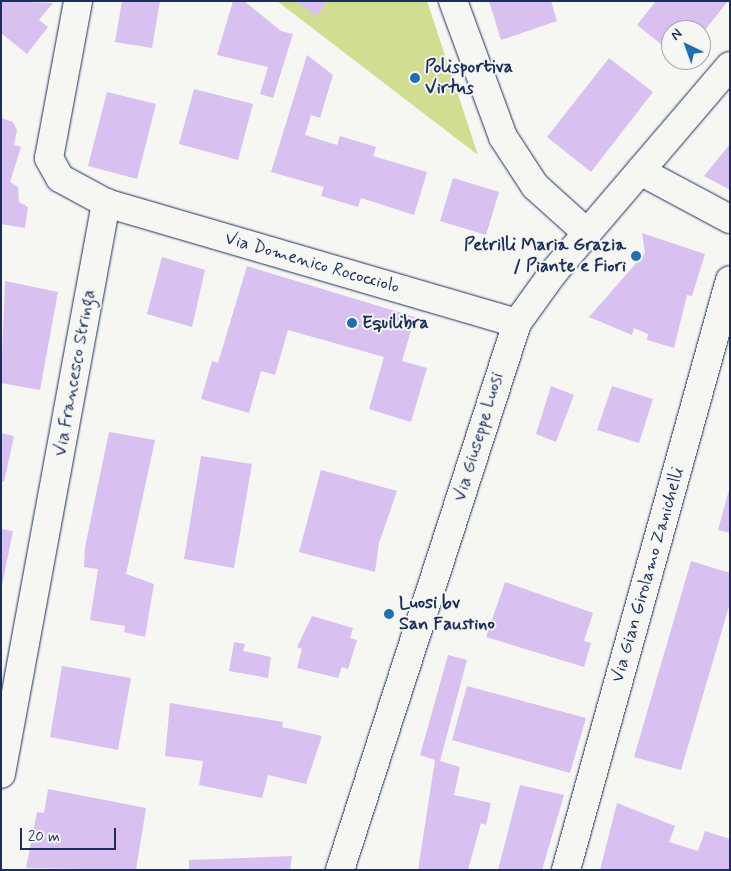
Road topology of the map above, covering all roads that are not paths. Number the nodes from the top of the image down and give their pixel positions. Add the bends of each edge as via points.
1 (78, 1) edge
2 (453, 1) edge
3 (730, 66) edge
4 (640, 171) junction
5 (106, 203) junction
6 (730, 220) edge
7 (587, 233) junction
8 (730, 280) edge
9 (517, 323) junction
10 (1, 774) edge
11 (340, 870) edge
12 (566, 870) edge

1 - 5 street via 49,158 60,178
2 - 7 street via 503,137 535,186
3 - 4 street, Via Giuseppe Luosi
4 - 6 street
4 - 7 street, Via Giuseppe Luosi
5 - 9 street, Via Domenico Rococciolo
5 - 10 street, Via Francesco Stringa
7 - 9 street, Via Giuseppe Luosi
8 - 12 street, Via Gian Girolamo Zanichelli
9 - 11 street, Via Giuseppe Luosi

